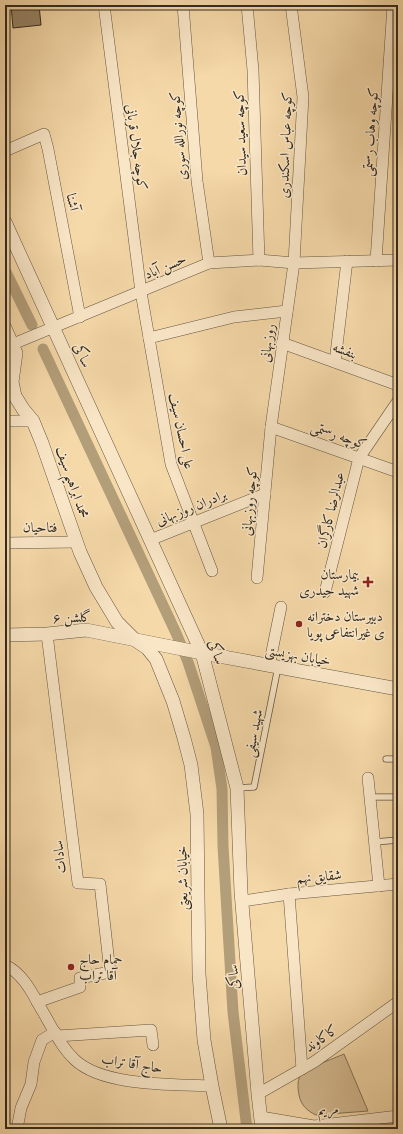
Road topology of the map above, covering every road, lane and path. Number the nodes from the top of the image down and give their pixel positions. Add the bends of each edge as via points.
1 (104, 5) edge
2 (184, 5) edge
3 (247, 5) edge
4 (291, 5) edge
5 (393, 5) edge
6 (5, 151) edge
7 (5, 222) edge
8 (260, 260) junction
9 (376, 260) junction
10 (398, 260) edge
11 (347, 261) junction
12 (209, 263) junction
13 (294, 263) junction
14 (141, 292) junction
15 (287, 311) junction
16 (80, 317) junction
17 (5, 328) edge
18 (53, 328) junction
19 (149, 338) junction
20 (13, 344) junction
21 (282, 344) junction
22 (335, 362) junction
23 (398, 385) edge
24 (398, 401) edge
25 (5, 421) edge
26 (33, 421) junction
27 (271, 427) junction
28 (359, 458) junction
29 (398, 472) edge
30 (265, 494) junction
31 (194, 522) junction
32 (150, 540) junction
33 (5, 542) edge
34 (76, 542) junction
35 (212, 571) dead end
36 (258, 578) dead end
37 (326, 592) dead end
38 (280, 607) dead end
39 (47, 634) junction
40 (5, 636) edge
41 (135, 640) junction
42 (162, 645) joint
43 (197, 652) junction
44 (274, 666) junction
45 (398, 689) edge
46 (386, 759) dead end
47 (398, 759) edge
48 (368, 778) dead end
49 (237, 788) junction
50 (370, 797) junction
51 (398, 797) edge
52 (398, 840) edge
53 (375, 842) junction
54 (398, 884) edge
55 (379, 886) junction
56 (289, 894) junction
57 (243, 901) junction
58 (5, 965) edge
59 (37, 1002) junction
60 (398, 1002) edge
61 (56, 1034) junction
62 (154, 1045) dead end
63 (302, 1069) junction
64 (212, 1086) junction
65 (258, 1094) junction
66 (398, 1116) edge
67 (262, 1123) edge
68 (16, 1129) edge
69 (221, 1129) edge

1 - 14 street, کوچه جلال قربانی
2 - 12 street, کوچه نورالله سوری via 197,181
3 - 8 street, کوچه سعید سیدان via 253,70
4 - 13 street, کوچه عباس اسکندری via 304,96
5 - 9 street, کوچه وهاب رستمی
6 - 16 street, آشنا via 44,134
7 - 18 street, ساکی
8 - 12 street, حسن آباد
8 - 13 street, حسن آباد
9 - 10 street, حسن آباد
9 - 11 street, حسن آباد
11 - 13 street, حسن آباد
11 - 22 street
12 - 14 street, حسن آباد
13 - 15 street, روزبهانی
14 - 16 street, حسن آباد
14 - 19 street, علی احسان سیف
15 - 19 street via 234,317
15 - 21 street, روزبهانی
16 - 18 street, حسن آباد
17 - 20 street, محمد ابراهیم سیف
18 - 20 street, حسن آباد
18 - 32 street, ساکی
19 - 31 street, علی احسان سیف via 171,464
20 - 26 street, محمد ابراهیم سیف via 16,353 12,382 15,396
21 - 22 street, بنفشه
21 - 27 street, روزبهانی
22 - 23 street, بنفشه
24 - 28 street
25 - 26 street
26 - 34 street, محمد ابراهیم سیف
27 - 28 street, کوچه رستمی
27 - 30 street, کوچه روزبهانی
28 - 29 street, کوچه رستمی
28 - 37 street, عبدالرضا کارگران
30 - 31 street, برادران روزبهانی
30 - 36 street, کوچه روزبهانی
31 - 32 street, برادران روزبهانی
31 - 35 street, علی احسان سیف
32 - 43 street, ساکی
33 - 34 street, فتاحیان
34 - 41 street, محمد ابراهیم سیف via 96,587 117,622
38 - 44 street
39 - 40 street, گلشن ۶
39 - 41 street, گلشن ۶ via 86,630
39 - 59 street, سادات via 78,883 100,884 110,972 80,978 80,987
41 - 42 street, گلشن ۶
41 - 64 street, خیابان شریعتی via 156,658 173,701 191,765 197,821 199,974 204,1040
42 - 43 street, خیابان بهزیستی
43 - 44 street, خیابان بهزیستی
43 - 49 street, ساکی
44 - 45 street, خیابان بهزیستی
44 - 49 lane, شهید سیفی via 254,787
46 - 47 lane
48 - 50 street
49 - 57 street, ساکی
50 - 51 lane
50 - 53 street
52 - 53 lane
53 - 55 street
54 - 55 street, شقایق نهم
55 - 56 street, شقایق نهم
56 - 57 street, شقایق نهم
56 - 63 street
57 - 65 street, ساکی
58 - 59 street, حاج آقا تراب via 21,977
59 - 61 street, حاج آقا تراب
60 - 63 street, کاکاوند
61 - 62 street via 151,1030
61 - 64 street, حاج آقا تراب via 76,1061 104,1076 139,1082
61 - 68 street via 42,1040
63 - 65 street, کاکاوند
64 - 69 street, خیابان شریعتی
65 - 67 street, ساکی
66 - 67 street, مریم via 314,1126

